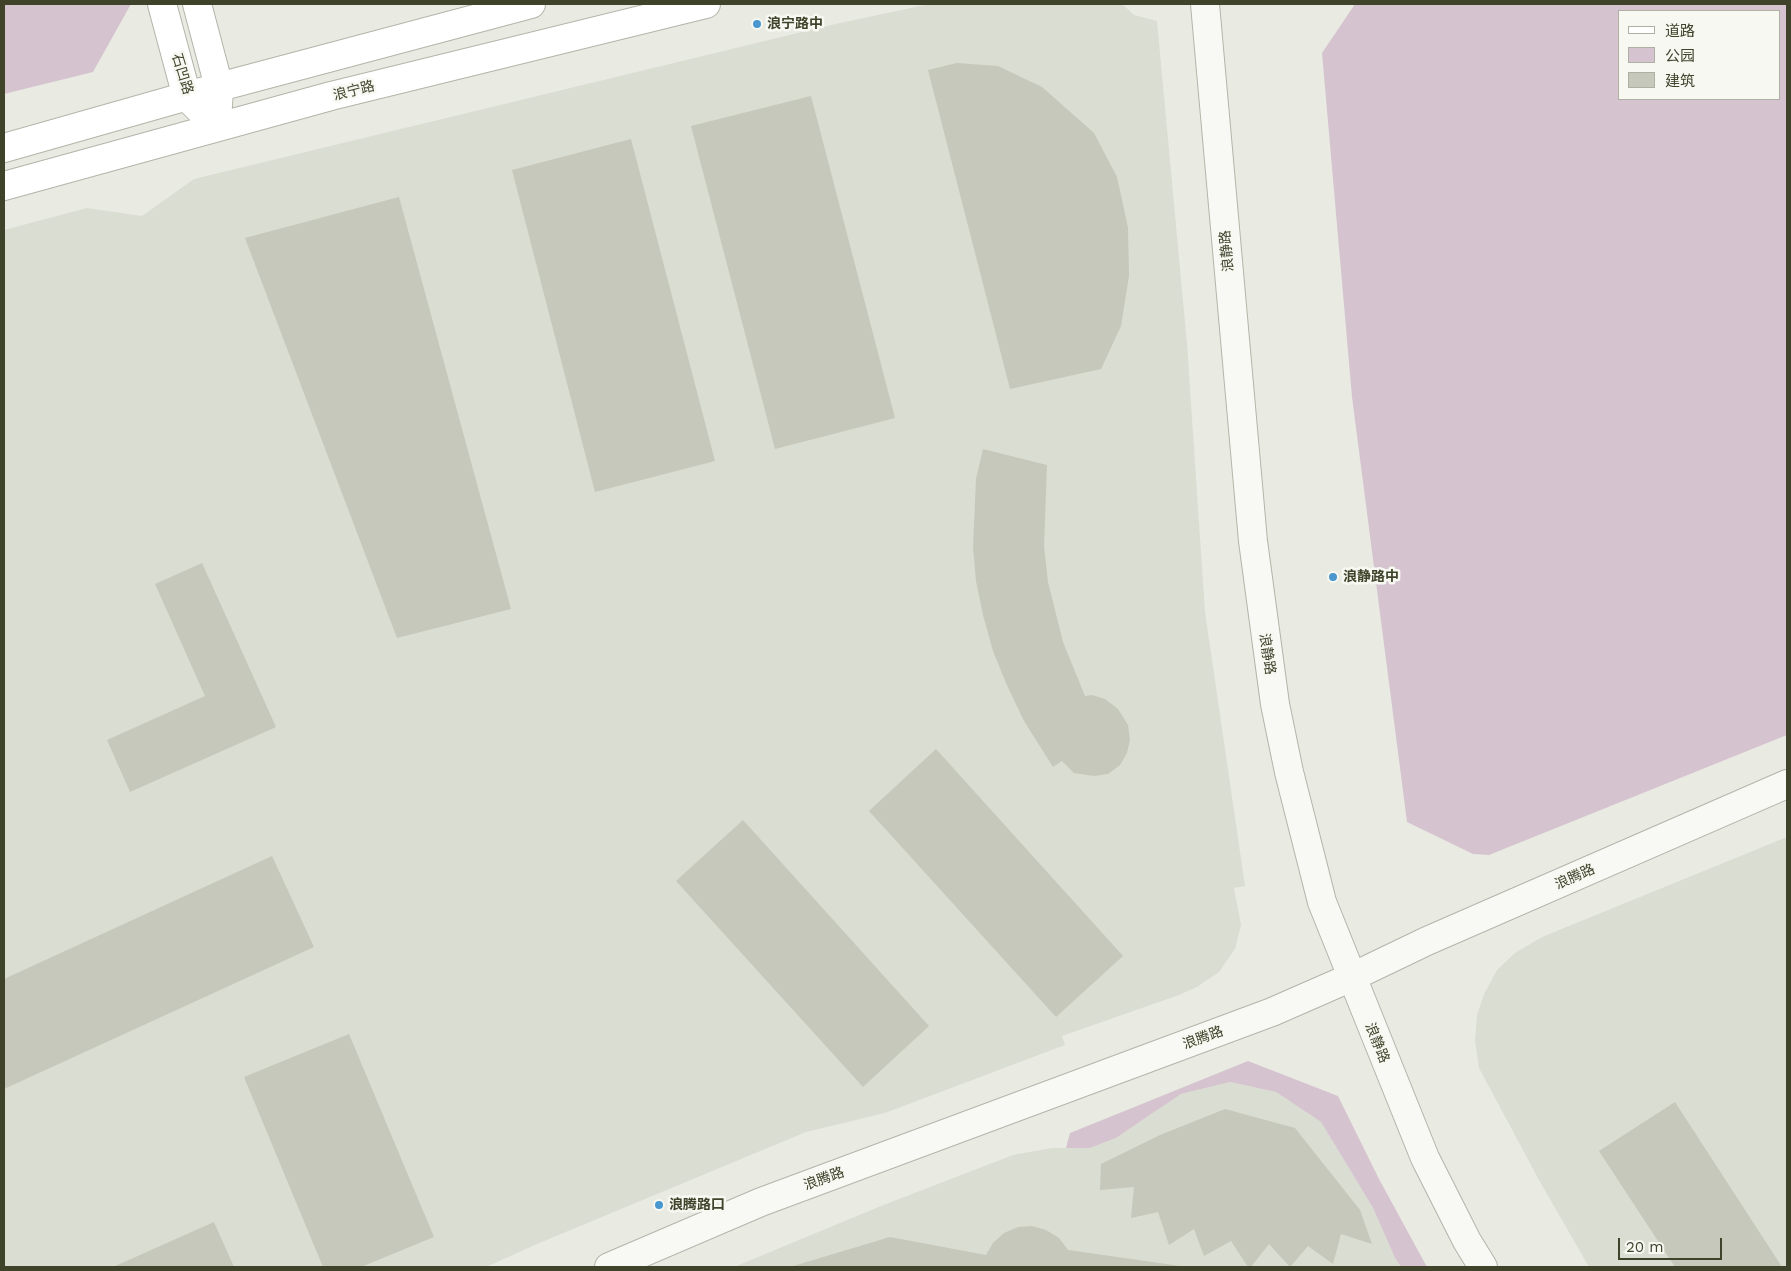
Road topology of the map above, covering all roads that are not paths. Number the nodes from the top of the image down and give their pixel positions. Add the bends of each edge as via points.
1 (162, 4) edge
2 (197, 4) edge
3 (531, 4) edge
4 (706, 4) edge
5 (1206, 4) edge
6 (219, 87) junction
7 (188, 97) junction
8 (217, 128) junction
9 (4, 148) edge
10 (4, 186) edge
11 (1787, 784) edge
12 (1352, 977) junction
13 (609, 1267) edge
14 (1483, 1267) edge

1 - 7 main road, 石凹路
2 - 6 main road
3 - 6 main road
4 - 8 main road, 浪宁路 via 331,96
5 - 12 street, 浪静路 via 1253,541 1273,695 1322,902
6 - 7 main road
6 - 8 main road
7 - 8 main road, 石凹路
7 - 9 main road
8 - 10 main road, 浪宁路
11 - 12 street, 浪腾路 via 1426,941
12 - 13 street, 浪腾路 via 1272,1012 761,1202
12 - 14 street, 浪静路 via 1425,1158

